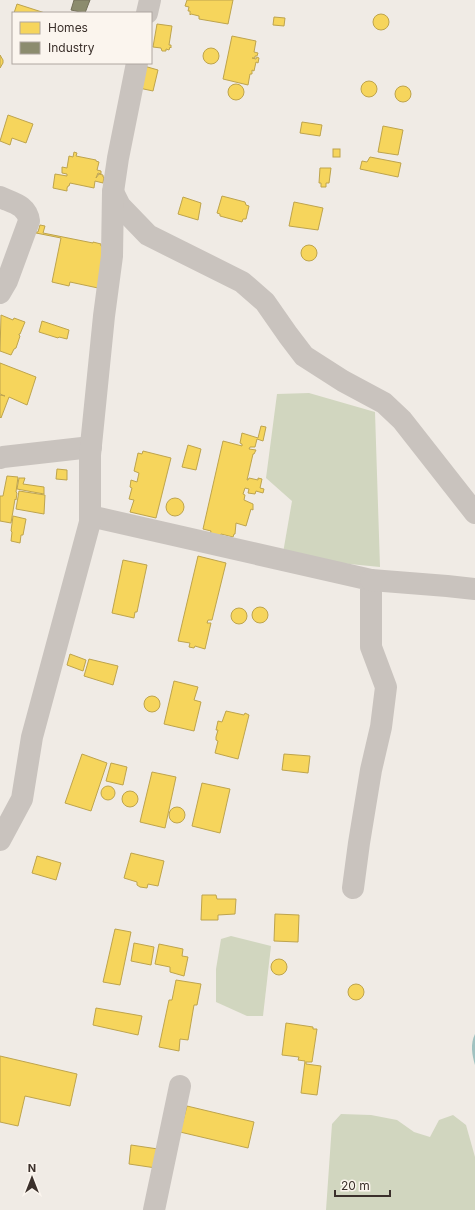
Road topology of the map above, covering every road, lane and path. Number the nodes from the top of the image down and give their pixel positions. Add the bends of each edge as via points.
1 (150, 0) edge
2 (147, 12) edge
3 (137, 64) edge
4 (113, 192) junction
5 (0, 198) edge
6 (0, 293) edge
7 (91, 448) junction
8 (0, 458) edge
9 (475, 513) edge
10 (90, 516) junction
11 (371, 580) junction
12 (475, 589) edge
13 (0, 840) edge
14 (353, 888) dead end
15 (180, 1086) dead end
16 (154, 1210) edge

1 - 2 street
3 - 4 street
4 - 7 street via 112,256
4 - 9 street via 120,206 148,235 242,282 265,302 304,356 384,403 402,420
5 - 6 street via 20,205 28,213 29,221 7,281
7 - 8 street
7 - 10 street
10 - 11 street
10 - 13 street via 32,737 22,799
11 - 12 street
11 - 14 street via 371,647 386,687
15 - 16 street

